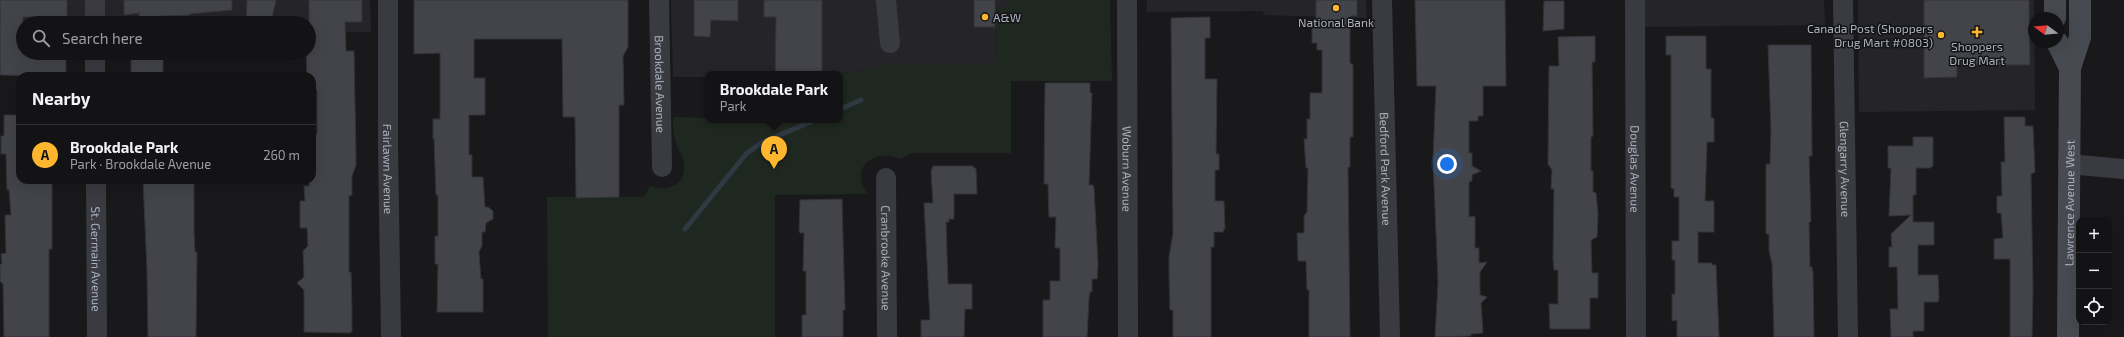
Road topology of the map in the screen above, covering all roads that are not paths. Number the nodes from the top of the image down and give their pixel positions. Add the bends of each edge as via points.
1 (95, 0) edge
2 (388, 0) edge
3 (659, 0) edge
4 (886, 0) edge
5 (1127, 0) edge
6 (1382, 0) edge
7 (1635, 0) edge
8 (1843, 0) edge
9 (2055, 0) edge
10 (2080, 0) edge
11 (2055, 12) edge
12 (94, 16) edge
13 (890, 43) dead end
14 (2060, 48) edge
15 (95, 60) edge
16 (2070, 68) junction
17 (95, 72) edge
18 (2068, 164) junction
19 (662, 167) dead end
20 (2124, 169) edge
21 (886, 178) dead end
22 (96, 184) edge
23 (97, 337) edge
24 (391, 337) edge
25 (887, 337) edge
26 (1128, 337) edge
27 (1390, 337) edge
28 (1636, 337) edge
29 (1848, 337) edge
30 (2068, 337) edge

1 - 12 street
2 - 24 street, Fairlawn Avenue
3 - 19 street, Brookdale Avenue
4 - 13 street
5 - 26 street, Woburn Avenue
6 - 27 street, Bedford Park Avenue
7 - 28 street, Douglas Avenue
8 - 29 street, Glengarry Avenue
9 - 11 main road
10 - 16 main road, Lawrence Avenue West via 2080,37
14 - 16 main road, Lawrence Avenue West
15 - 17 street
16 - 18 main road, Lawrence Avenue West
18 - 20 street
18 - 30 main road, Lawrence Avenue West
21 - 25 street, Cranbrooke Avenue
22 - 23 street, St. Germain Avenue

